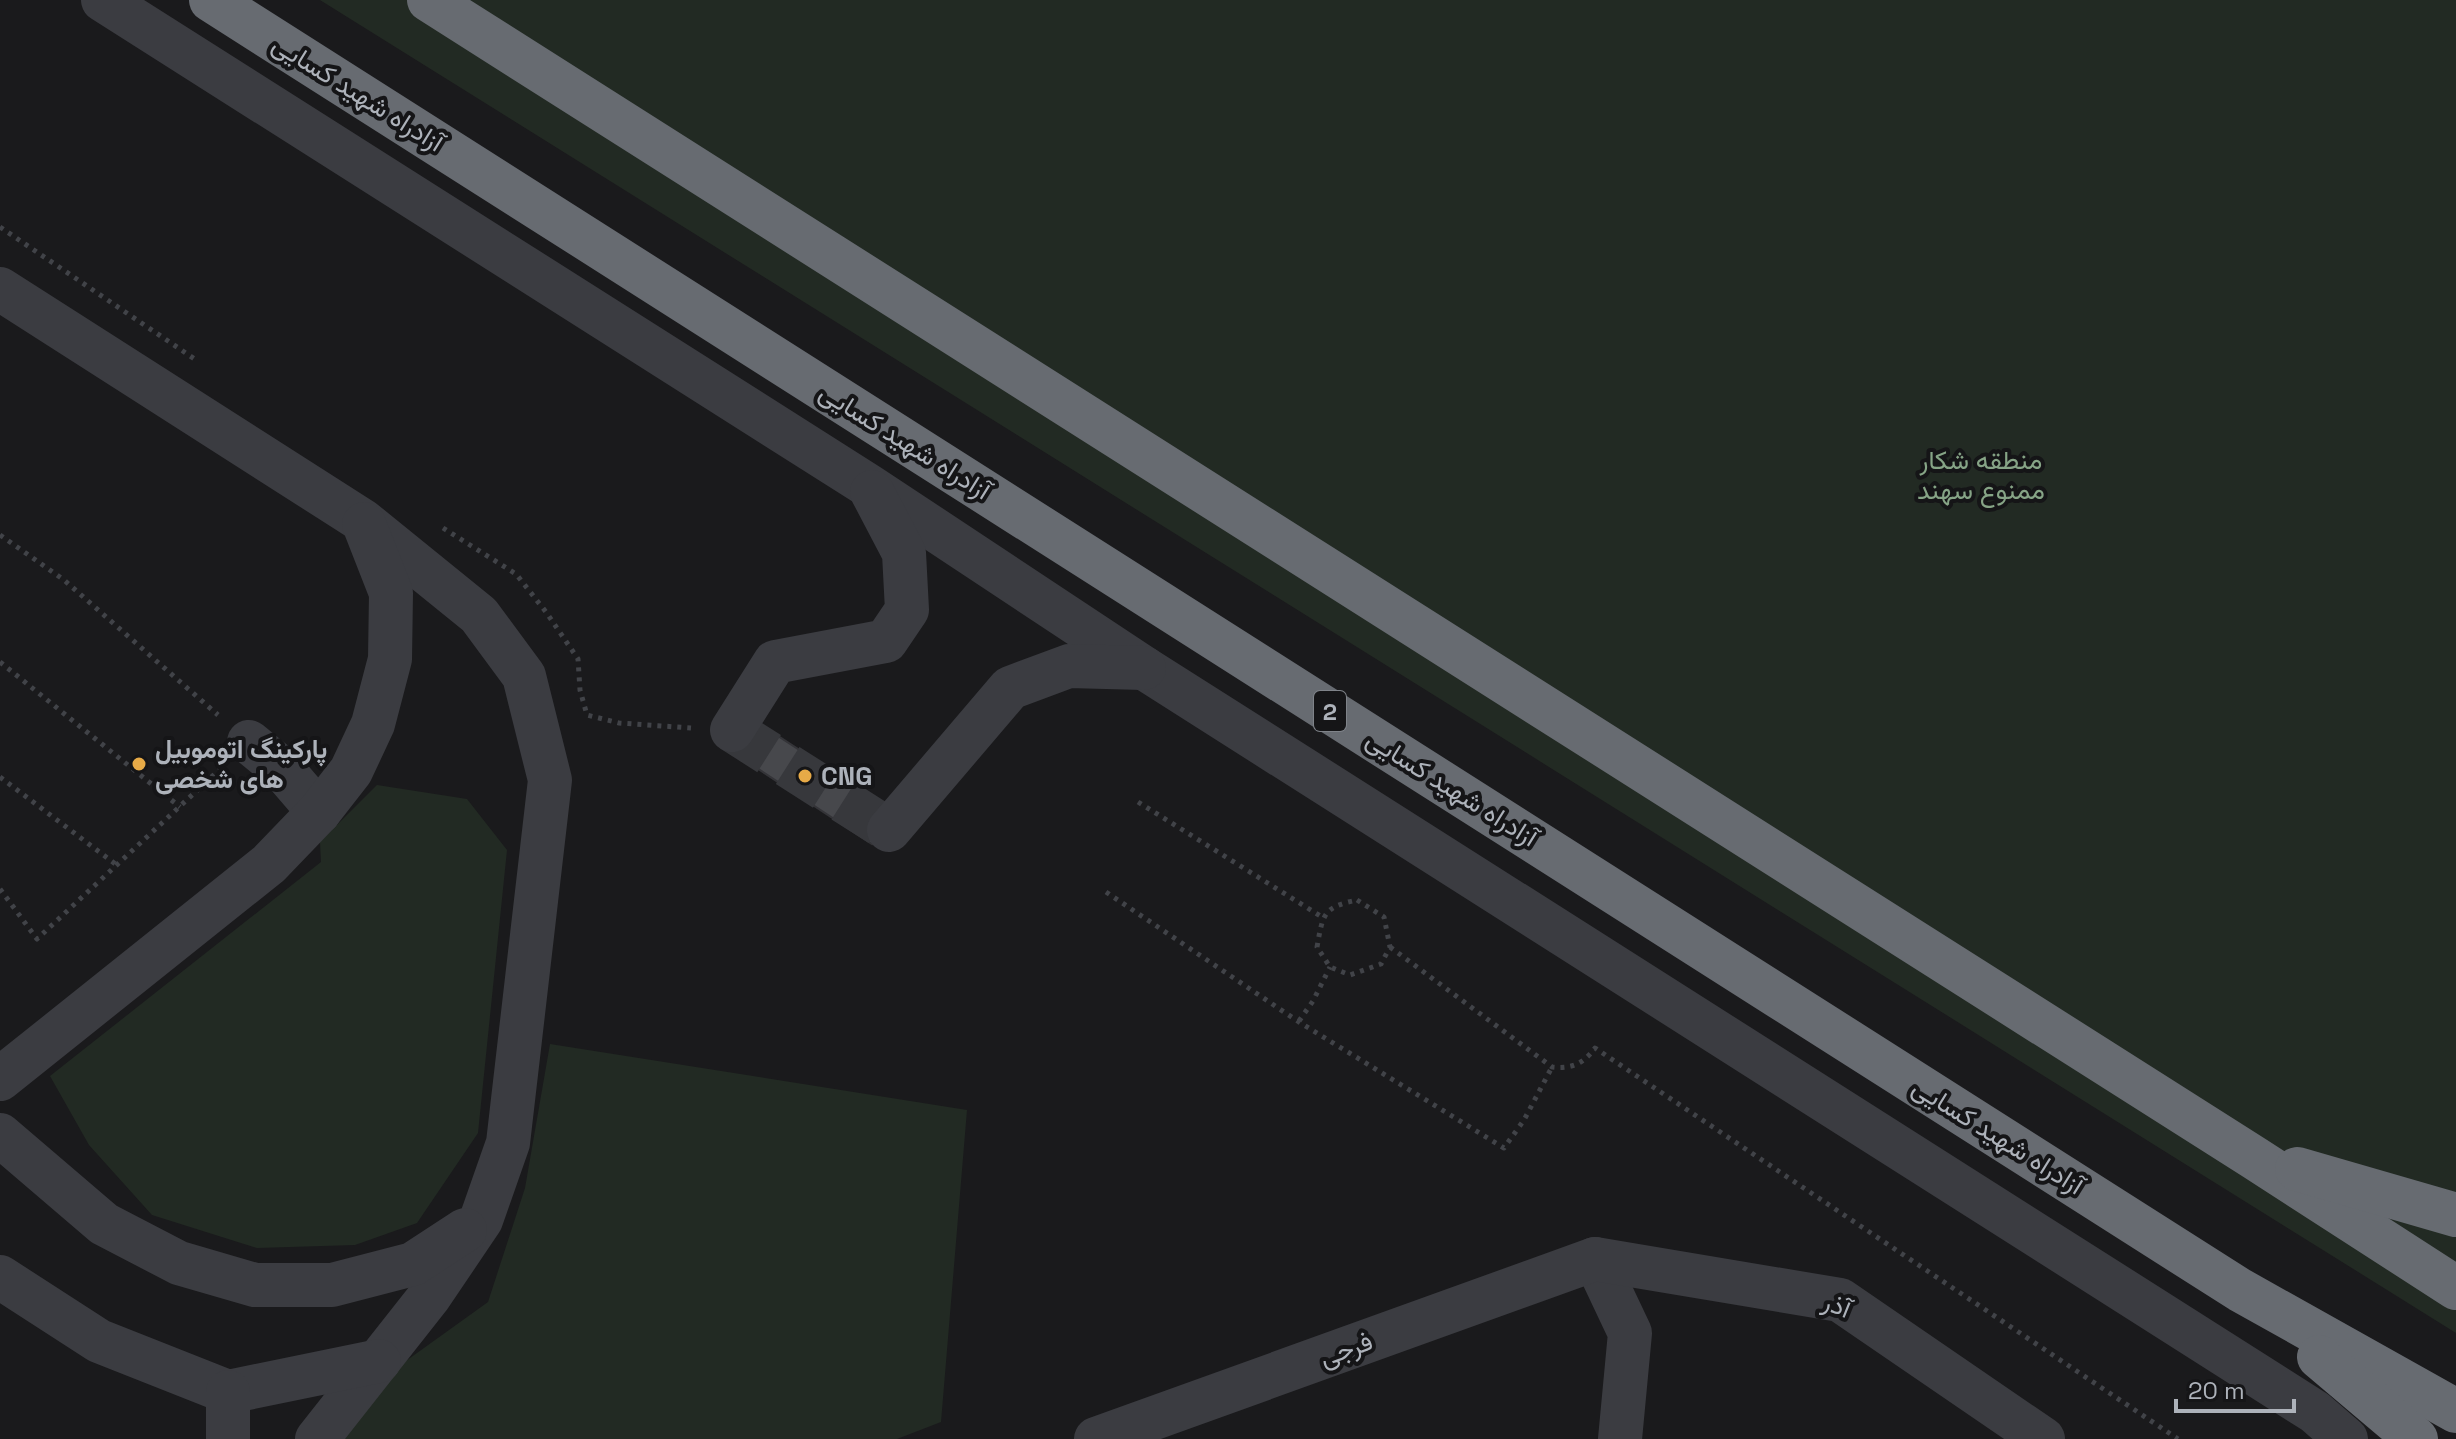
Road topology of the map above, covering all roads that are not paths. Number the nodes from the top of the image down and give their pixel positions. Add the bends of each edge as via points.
1 (103, 0) edge
2 (211, 0) edge
3 (429, 0) edge
4 (0, 289) edge
5 (869, 486) junction
6 (363, 521) junction
7 (1144, 668) junction
8 (732, 730) road end
9 (249, 742) road end
10 (319, 812) junction
11 (889, 830) dead end
12 (0, 1079) edge
13 (0, 1135) edge
14 (2253, 1157) junction
15 (2456, 1215) edge
16 (481, 1220) junction
17 (1595, 1259) junction
18 (0, 1277) edge
19 (2456, 1288) edge
20 (2240, 1290) junction
21 (379, 1361) junction
22 (228, 1392) junction
23 (2456, 1411) edge
24 (228, 1439) edge
25 (317, 1439) edge
26 (1096, 1439) edge
27 (1620, 1439) edge
28 (2043, 1439) edge
29 (2346, 1439) edge
30 (2416, 1439) edge

1 - 5 street
2 - 20 highway, آزادراه شهید کسایی / 2
3 - 14 highway
4 - 6 street
5 - 7 street
5 - 8 street via 904,553 907,610 886,641 775,662
6 - 10 street via 391,593 390,659 373,724 351,771
6 - 16 street via 479,615 524,676 550,780 508,1143
7 - 11 street via 1069,666 1010,688
7 - 29 street via 2315,1412
9 - 10 street via 282,769
10 - 12 street via 269,864
13 - 16 street via 104,1224 179,1263 255,1285 332,1285 413,1264
14 - 15 highway
14 - 19 highway
16 - 21 street
17 - 26 street, فرجی
17 - 27 street via 1630,1333
17 - 28 street, آذر via 1840,1300
18 - 22 street via 99,1341
20 - 23 highway, آزادراه شهید کسایی / 2
20 - 30 highway
21 - 22 street
21 - 25 street
22 - 24 street

